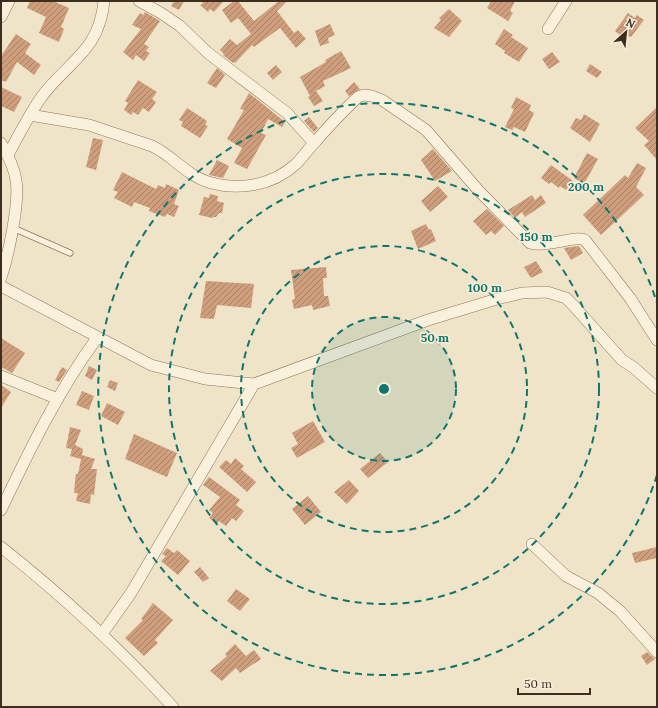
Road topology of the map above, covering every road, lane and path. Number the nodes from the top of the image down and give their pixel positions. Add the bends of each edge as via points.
1 (9, 1) edge
2 (104, 1) edge
3 (139, 1) edge
4 (566, 1) edge
5 (1, 17) edge
6 (548, 29) dead end
7 (30, 115) junction
8 (314, 143) junction
9 (1, 144) edge
10 (8, 155) junction
11 (13, 228) junction
12 (70, 253) dead end
13 (1, 278) edge
14 (1, 286) edge
15 (96, 338) junction
16 (657, 340) edge
17 (1, 376) edge
18 (254, 384) junction
19 (657, 388) edge
20 (58, 398) junction
21 (1, 510) edge
22 (532, 544) dead end
23 (1, 547) edge
24 (102, 634) junction
25 (657, 652) edge
26 (173, 707) edge

1 - 5 street
2 - 7 street via 98,28 89,46 40,99
3 - 8 street via 180,26 208,53 282,108
4 - 6 street
7 - 8 street via 89,126 152,146 198,177 223,185 263,184 280,176 297,163
7 - 10 street
8 - 16 street via 358,97 368,95 382,100 426,130 479,191 530,243 551,244 579,238 585,240 630,298
9 - 10 street
10 - 11 street via 16,181
11 - 12 lane
11 - 13 street
14 - 15 street via 62,317
15 - 18 street via 151,365 205,379
15 - 20 street
17 - 20 street
18 - 19 street via 435,318 522,293 546,292 566,298 622,360
18 - 24 street via 139,580
20 - 21 street
22 - 25 street via 566,576 598,593 620,611
23 - 24 street via 46,583
24 - 26 street

